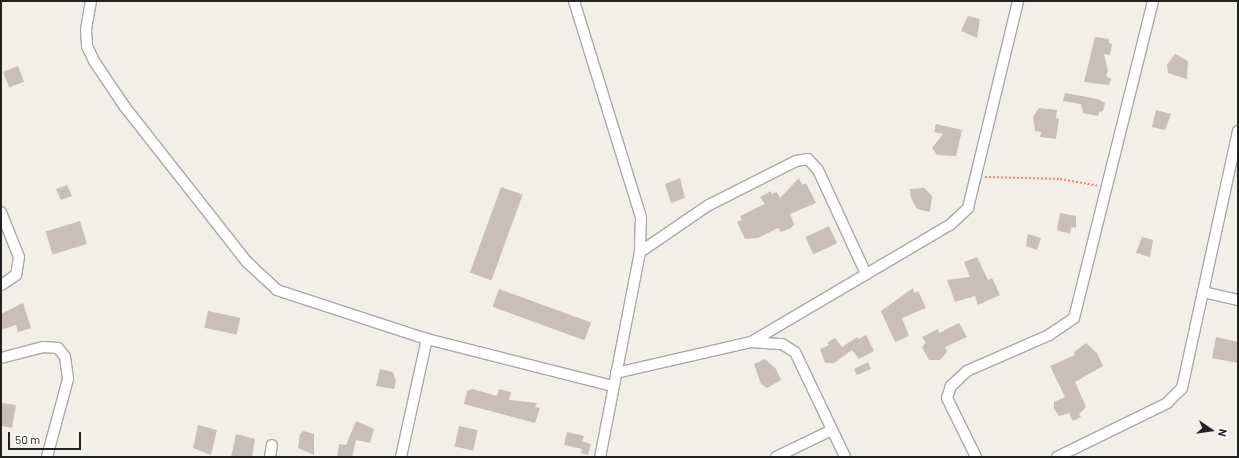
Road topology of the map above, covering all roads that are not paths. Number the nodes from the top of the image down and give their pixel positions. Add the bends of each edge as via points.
1 (91, 1) edge
2 (574, 1) edge
3 (1018, 1) edge
4 (1153, 1) edge
5 (1238, 131) edge
6 (1, 212) edge
7 (640, 252) junction
8 (866, 274) junction
9 (1, 285) edge
10 (1203, 292) junction
11 (1238, 300) edge
12 (427, 338) junction
13 (751, 342) junction
14 (1, 358) edge
15 (616, 373) junction
16 (613, 386) junction
17 (832, 430) junction
18 (272, 445) dead end
19 (1070, 454) edge
20 (47, 457) edge
21 (270, 457) edge
22 (401, 457) edge
23 (600, 457) edge
24 (776, 457) edge
25 (845, 457) edge
26 (976, 457) edge
27 (1057, 457) edge

1 - 12 street via 86,30 87,46 94,61 125,107 248,262 277,290
2 - 7 street via 642,218
3 - 8 street via 978,176 968,208 950,225
4 - 26 street via 1074,318 1049,335 967,371 951,386 948,398
5 - 10 street
6 - 9 street via 19,257 16,275
7 - 8 street via 709,205 796,161 808,159 818,170
7 - 15 street
8 - 13 street
10 - 11 street
10 - 19 street via 1187,370 1177,396
12 - 16 street
12 - 22 street
13 - 15 street
13 - 17 street via 782,344 795,352
14 - 20 street via 43,347 58,348 65,357 68,379
15 - 16 street
16 - 23 street
17 - 24 street
17 - 25 street
18 - 21 street
19 - 27 street

